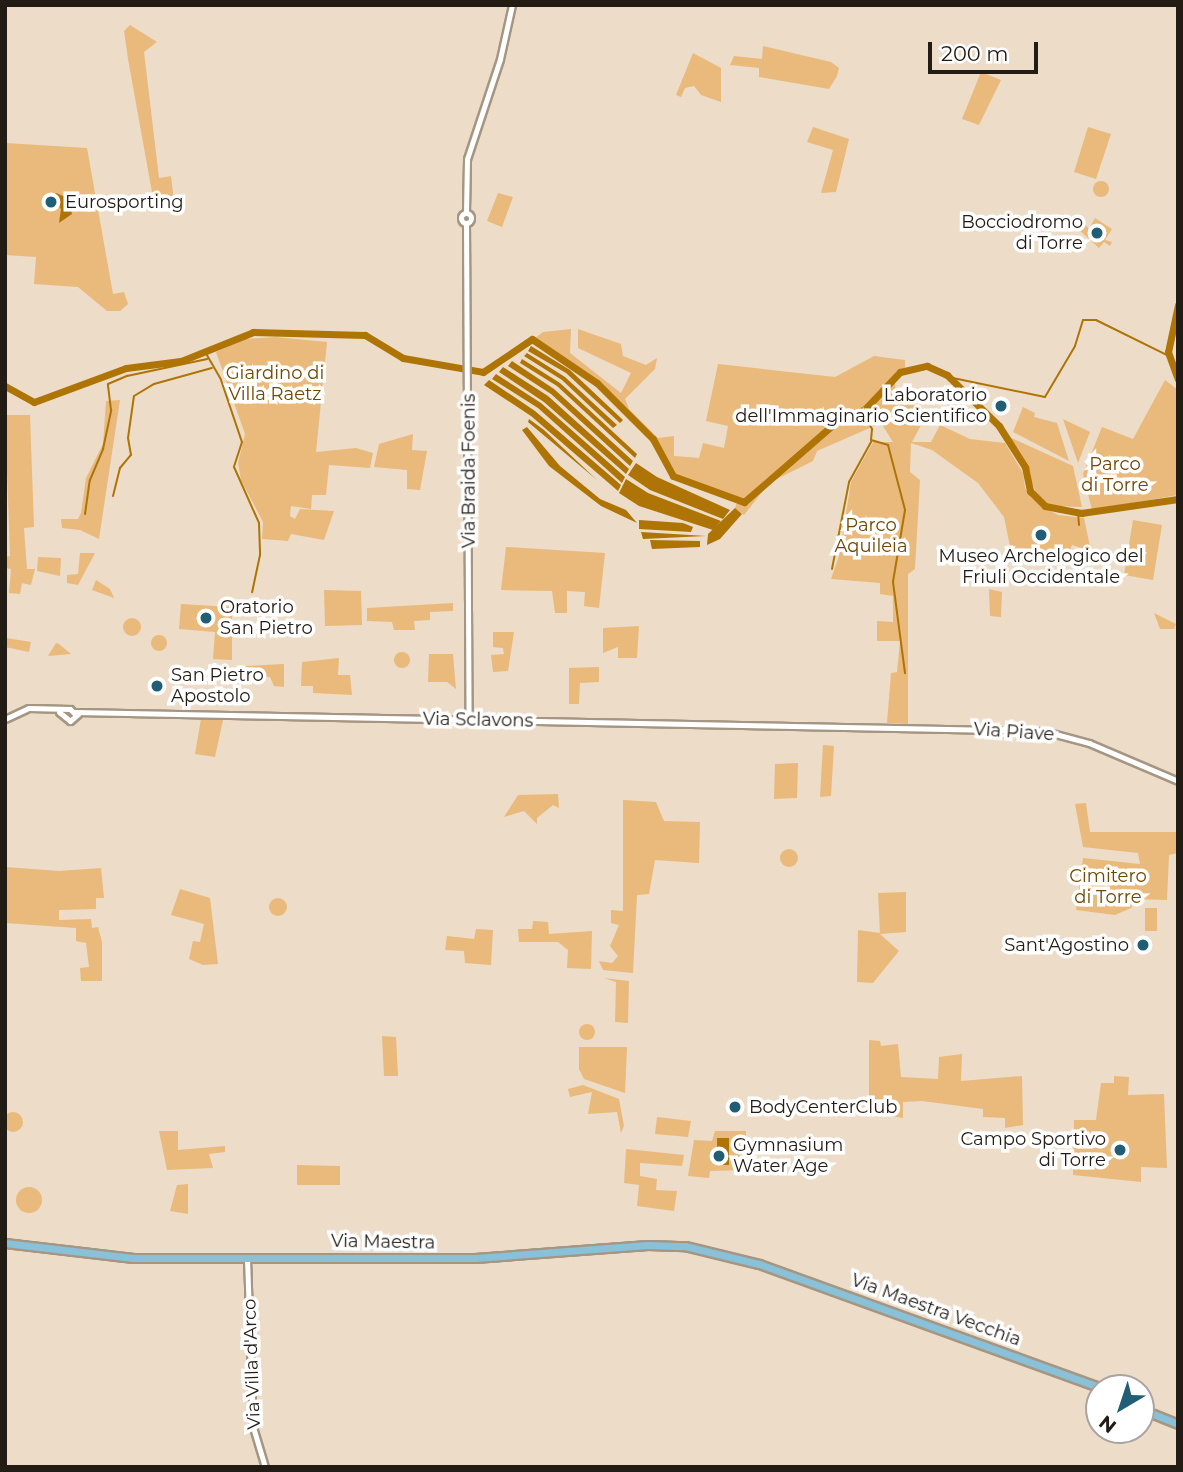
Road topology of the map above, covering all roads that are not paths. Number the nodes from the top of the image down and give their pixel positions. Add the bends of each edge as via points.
1 (512, 5) edge
2 (63, 713) junction
3 (77, 714) junction
4 (5, 719) edge
5 (469, 719) junction
6 (883, 728) joint
7 (1178, 781) edge
8 (5, 1243) edge
9 (247, 1258) junction
10 (759, 1264) joint
11 (1085, 1382) edge
12 (1155, 1415) edge
13 (1178, 1424) edge
14 (265, 1467) edge

1 - 5 street, Via Braida Foenis via 500,59 467,159 466,212 471,218 467,223
2 - 3 street, Via Sclavons
2 - 3 street, Via Sclavons via 70,720
2 - 4 street, Via Sclavons via 29,708
3 - 5 street, Via Sclavons
5 - 6 street, Via Sclavons
6 - 7 street, Via Piave via 1044,732 1089,743
8 - 9 main road, Via Maestra via 133,1258
9 - 10 main road, Via Maestra via 474,1258 658,1244 714,1251
9 - 14 street, Via Villa d'Arco via 253,1427
10 - 11 main road, Via Maestra Vecchia
12 - 13 main road

